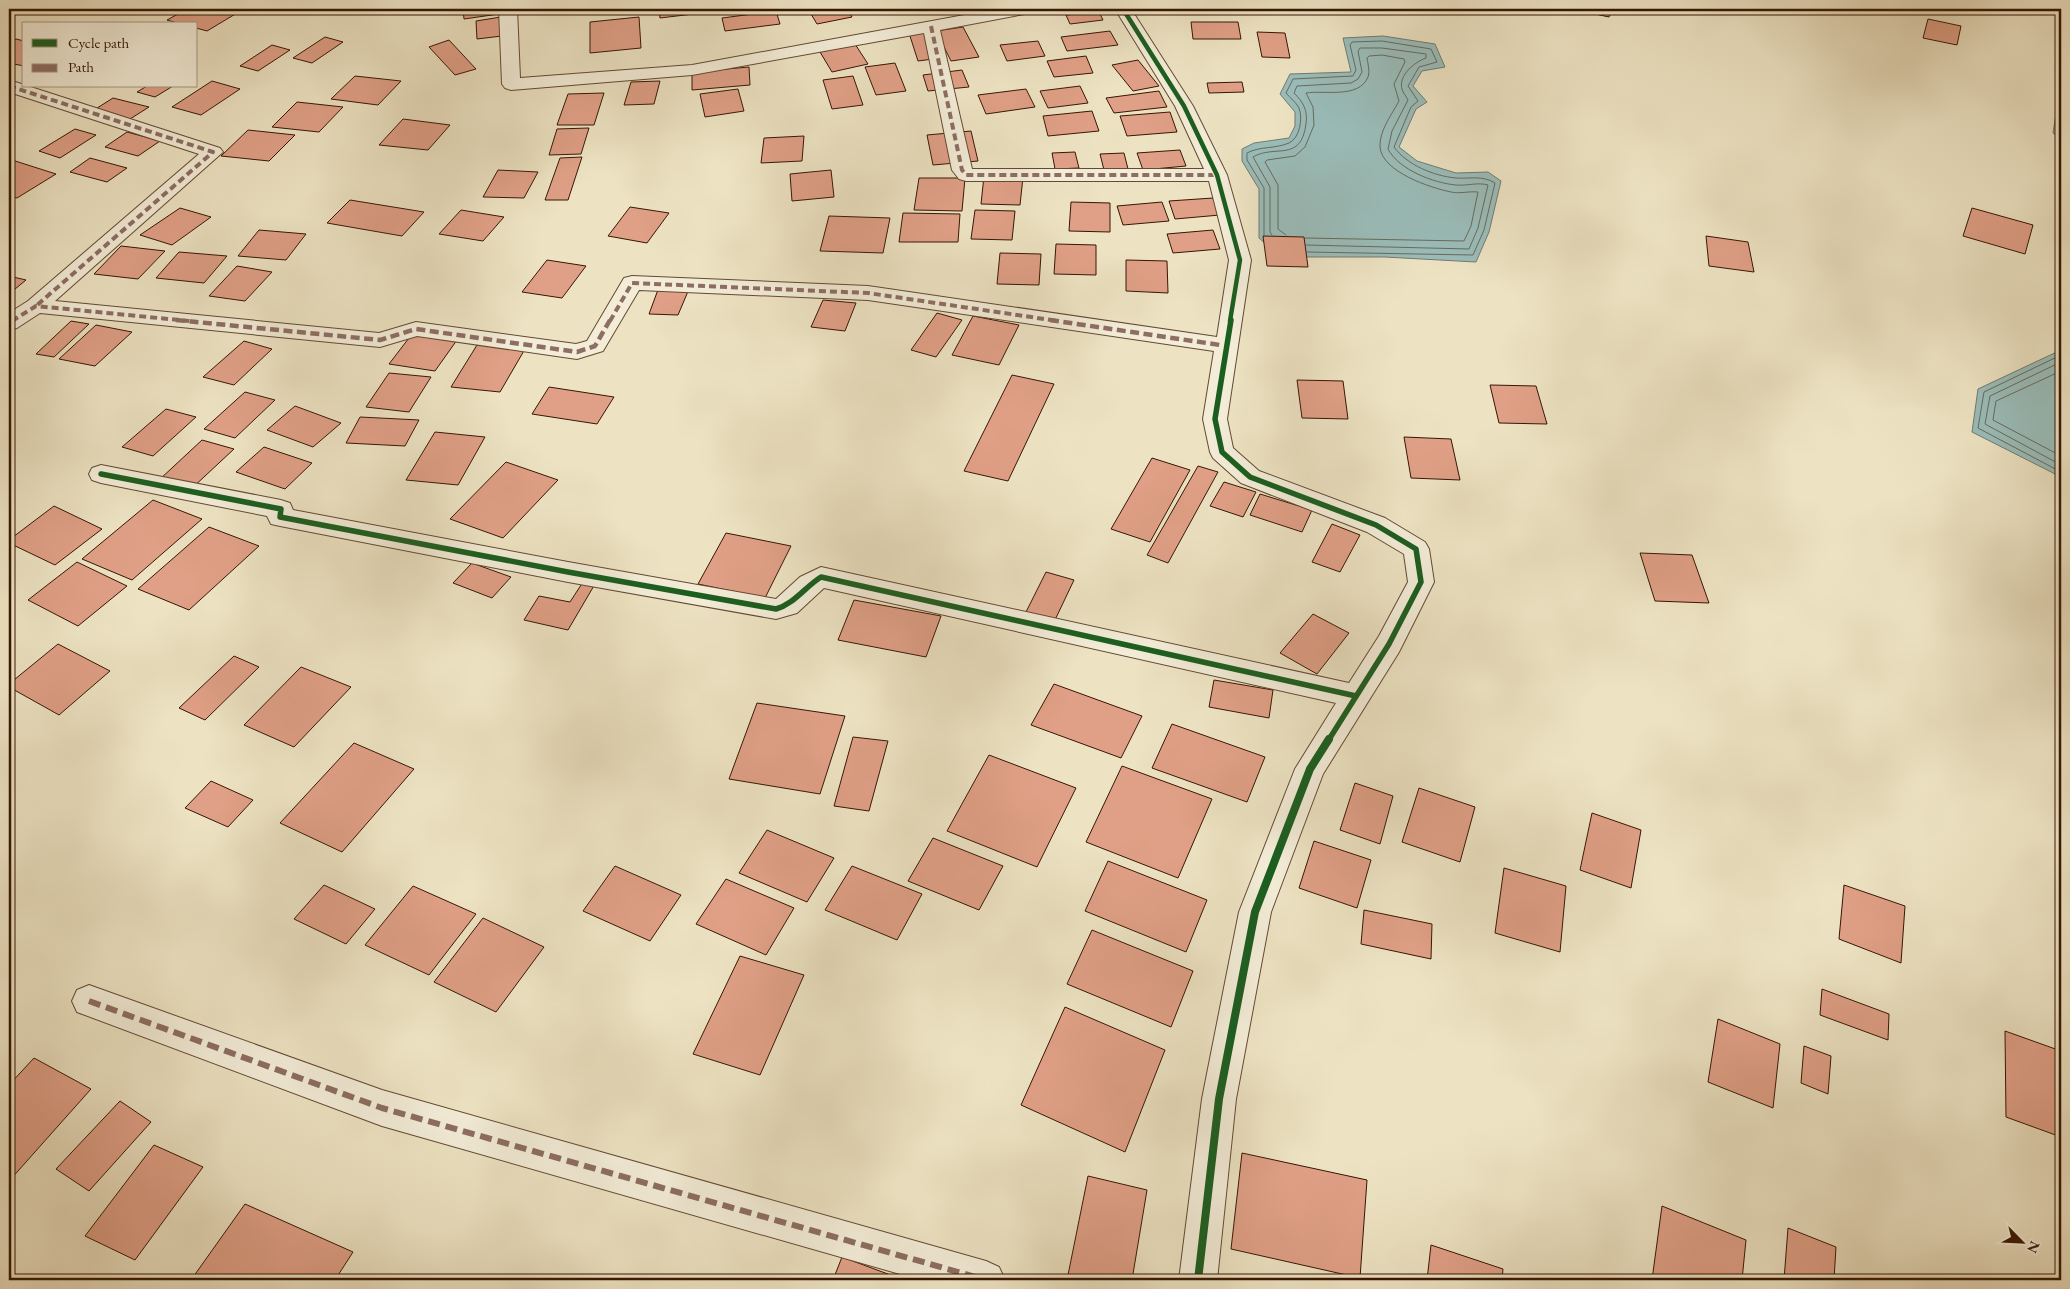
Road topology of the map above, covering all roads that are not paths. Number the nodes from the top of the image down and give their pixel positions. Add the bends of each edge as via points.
1 (508, 9) edge
2 (1024, 9) edge
3 (1123, 9) edge
4 (931, 26) junction
5 (9, 86) edge
6 (1216, 174) junction
7 (36, 306) junction
8 (9, 323) edge
9 (1227, 346) junction
10 (101, 474) dead end
11 (1356, 696) junction
12 (88, 1001) dead end
13 (986, 1280) edge
14 (1198, 1280) edge

1 - 4 street via 511,84 692,70
2 - 4 street
3 - 6 street via 1184,106
4 - 6 street via 962,170 966,175
5 - 7 street via 213,152
6 - 9 street via 1240,260
7 - 8 street
7 - 9 street via 380,340 416,329 577,352 596,346 632,283 868,293
9 - 11 street via 1215,419 1222,452 1250,477 1376,525 1416,549 1420,582 1389,644
10 - 11 street via 281,509 280,517 776,609 787,606 821,577
11 - 14 street via 1310,769 1255,912 1219,1099
12 - 13 street via 382,1108

